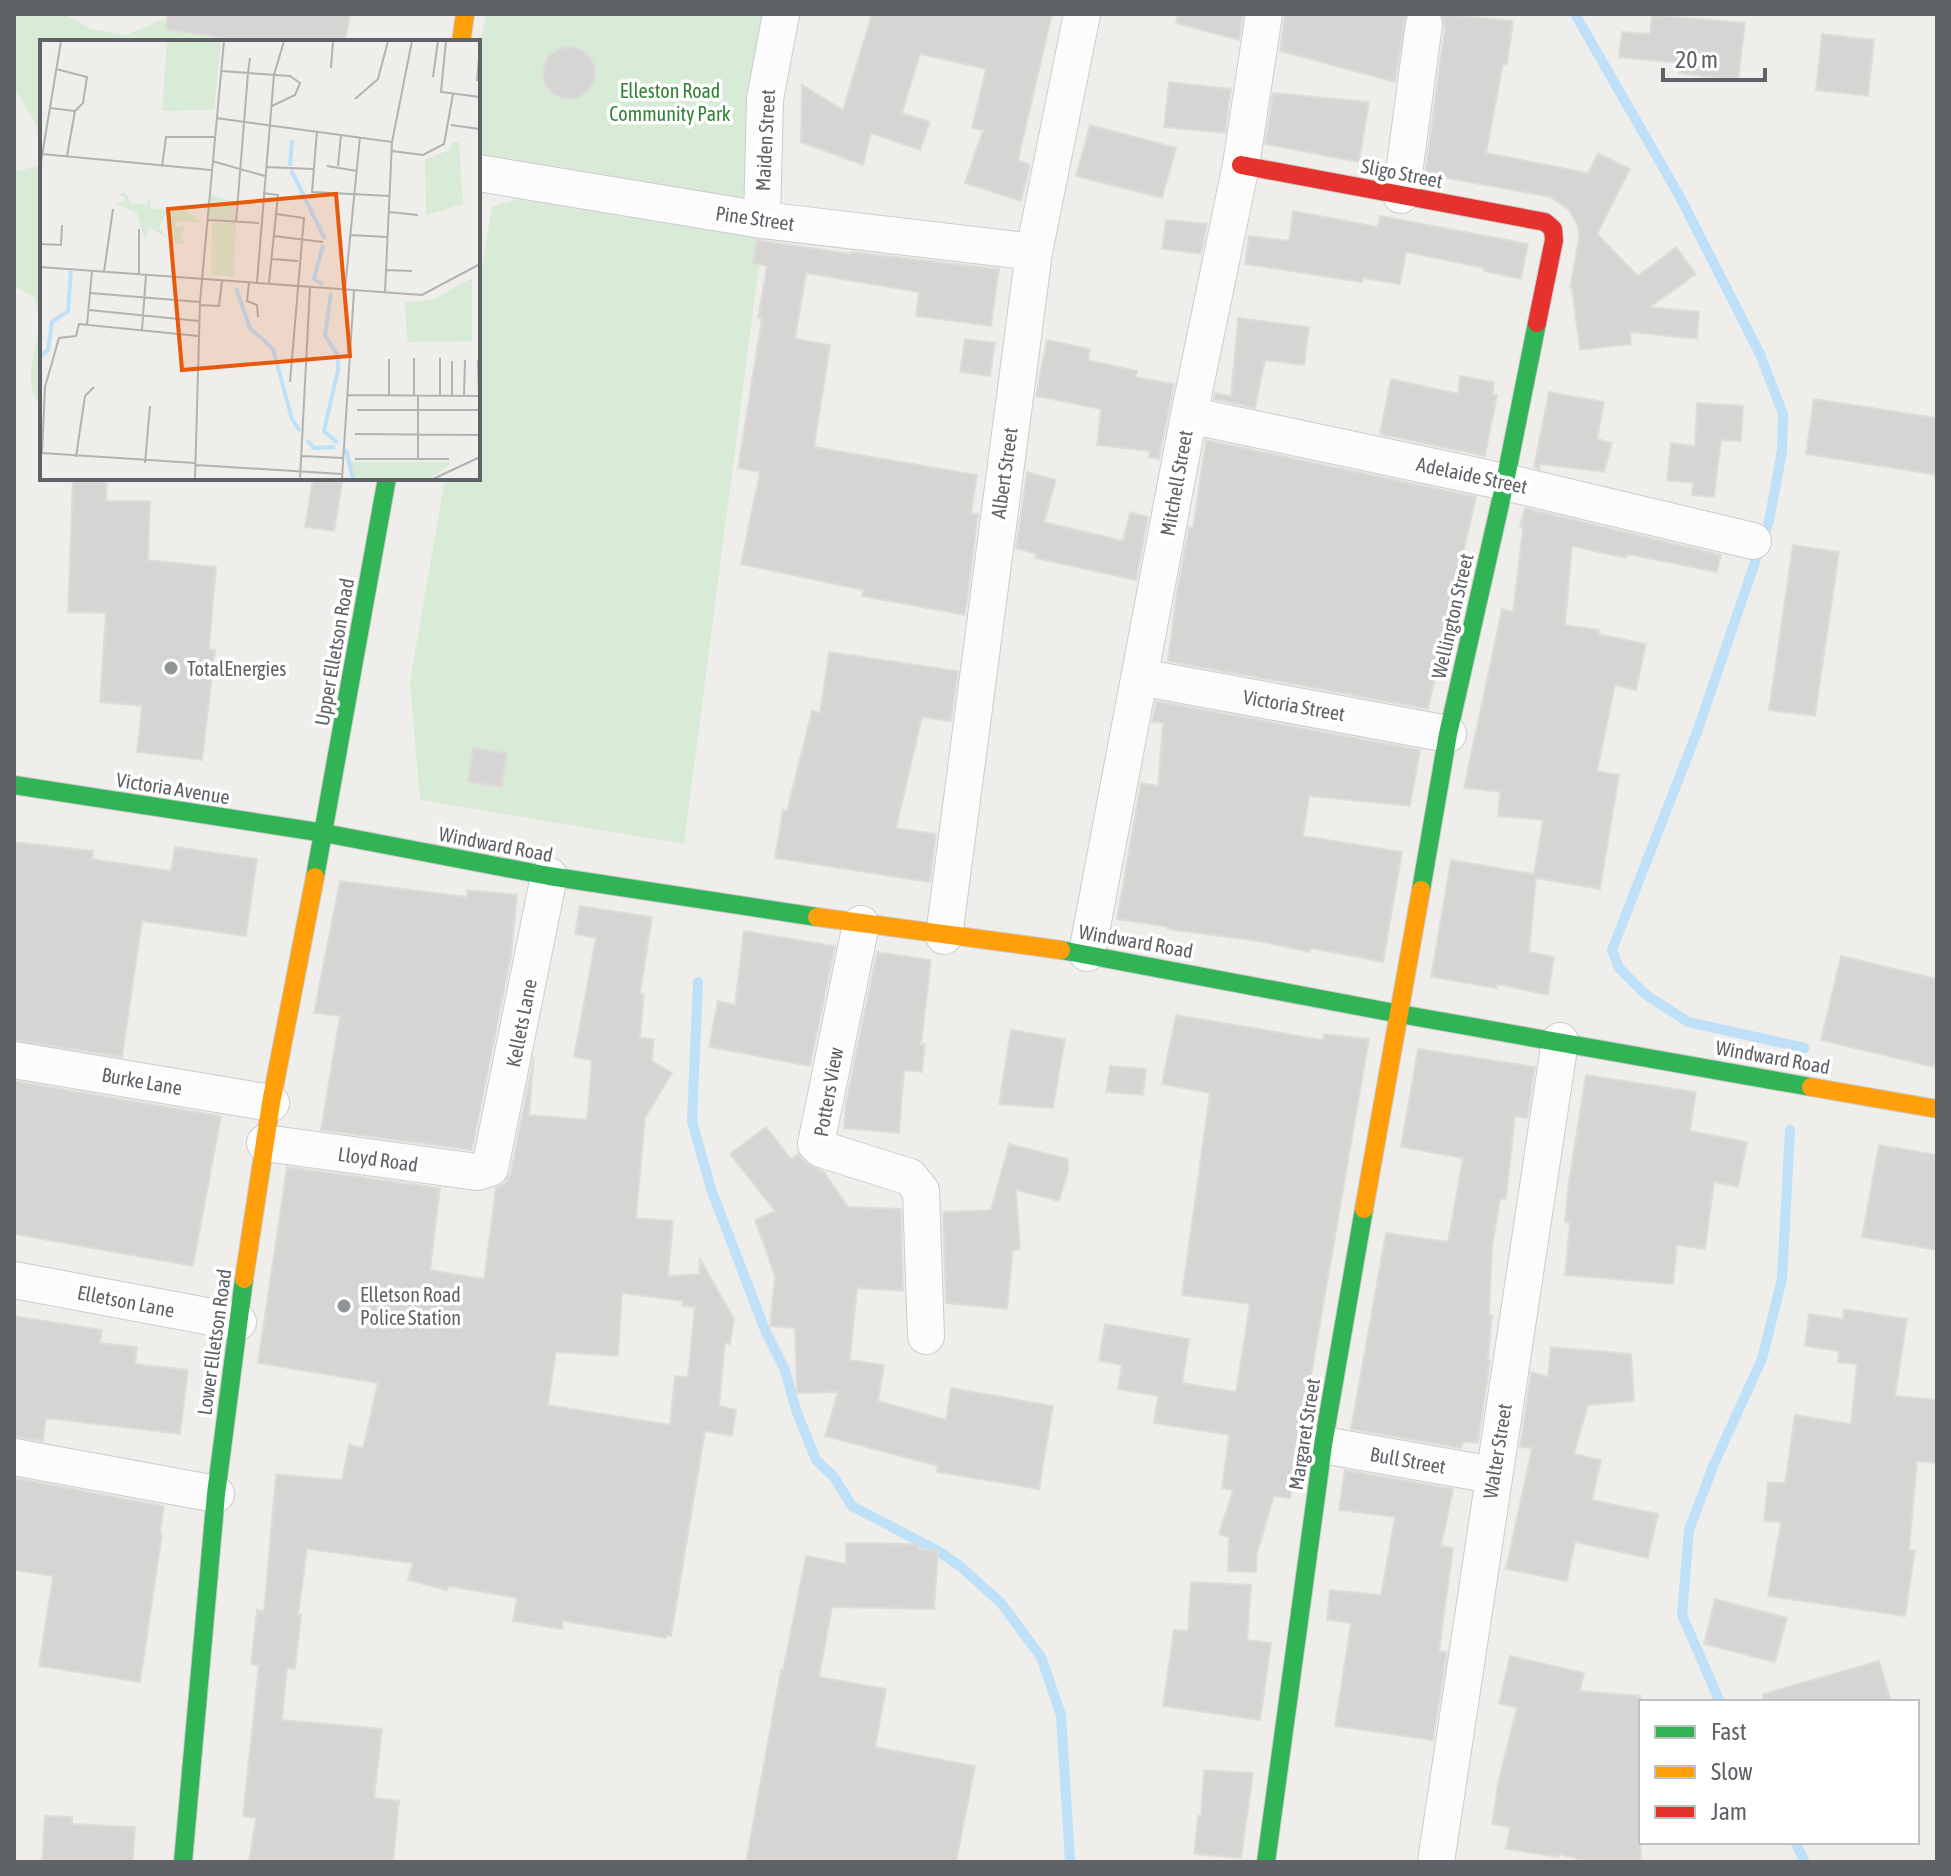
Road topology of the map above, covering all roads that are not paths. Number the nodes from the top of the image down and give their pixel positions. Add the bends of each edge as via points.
1 (465, 14) edge
2 (781, 14) edge
3 (1082, 14) edge
4 (1264, 14) edge
5 (1424, 24) dead end
6 (461, 40) edge
7 (1241, 165) junction
8 (480, 173) edge
9 (1401, 195) junction
10 (762, 220) junction
11 (1553, 229) joint
12 (1034, 252) junction
13 (1189, 415) junction
14 (387, 480) edge
15 (1505, 482) junction
16 (1753, 541) dead end
17 (1140, 677) junction
18 (1448, 734) junction
19 (14, 785) edge
20 (324, 833) junction
21 (549, 876) junction
22 (861, 924) junction
23 (944, 936) junction
24 (1087, 953) junction
25 (1400, 1014) junction
26 (1560, 1041) junction
27 (14, 1060) edge
28 (271, 1103) junction
29 (1937, 1109) edge
30 (265, 1143) junction
31 (490, 1168) joint
32 (14, 1280) edge
33 (238, 1322) junction
34 (926, 1336) dead end
35 (1323, 1445) junction
36 (14, 1457) edge
37 (1493, 1475) junction
38 (216, 1494) junction
39 (183, 1862) edge
40 (1266, 1862) edge
41 (1436, 1862) edge

1 - 6 street
2 - 10 street, Maiden Street via 765,99
3 - 12 street, Albert Street
4 - 7 street, Mitchell Street
5 - 9 street
7 - 9 street, Sligo Street
7 - 13 street, Mitchell Street
8 - 10 street, Pine Street
9 - 11 street, Sligo Street via 1545,222
10 - 12 street, Pine Street
11 - 15 street, Wellington Street
12 - 23 street, Albert Street
13 - 15 street, Adelaide Street
13 - 17 street, Mitchell Street
14 - 20 street, Upper Elletson Road
15 - 16 street, Adelaide Street
15 - 18 street, Wellington Street
17 - 18 street, Victoria Street
17 - 24 street, Mitchell Street
18 - 25 street, Wellington Street
19 - 20 street, Victoria Avenue
20 - 21 street, Windward Road
20 - 28 street, Lower Elletson Road
21 - 22 street, Windward Road
21 - 31 street, Kellets Lane
22 - 23 street, Windward Road
22 - 34 street, Potters View via 816,1144 910,1177 921,1191
23 - 24 street, Windward Road
24 - 25 street, Windward Road
25 - 26 street, Windward Road
25 - 35 street, Margaret Street
26 - 29 street, Windward Road
26 - 37 street, Walter Street
27 - 28 street, Burke Lane
28 - 30 street, Lower Elletson Road
30 - 31 street, Lloyd Road via 477,1172
30 - 33 street, Lower Elletson Road
32 - 33 street, Elletson Lane
33 - 38 street, Lower Elletson Road
35 - 37 street, Bull Street
35 - 40 street, Margaret Street
36 - 38 street
37 - 41 street, Walter Street
38 - 39 street, Lower Elletson Road

